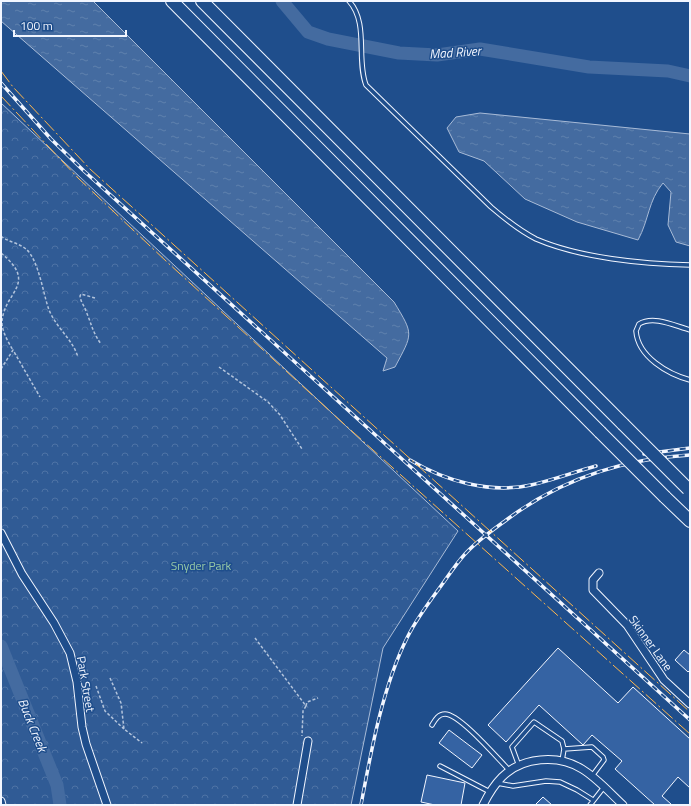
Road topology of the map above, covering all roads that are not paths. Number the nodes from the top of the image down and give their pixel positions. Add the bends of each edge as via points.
1 (202, 1) edge
2 (349, 1) edge
3 (173, 3) edge
4 (690, 265) edge
5 (690, 330) edge
6 (690, 380) edge
7 (689, 490) edge
8 (690, 521) edge
9 (1, 533) edge
10 (599, 573) dead end
11 (690, 704) edge
12 (432, 725) dead end
13 (308, 741) dead end
14 (564, 749) junction
15 (562, 761) junction
16 (440, 766) dead end
17 (518, 766) junction
18 (510, 771) junction
19 (592, 776) junction
20 (497, 783) junction
21 (604, 787) junction
22 (490, 792) junction
23 (593, 800) junction
24 (1, 801) edge
25 (2, 805) edge
26 (107, 805) edge
27 (298, 805) edge
28 (483, 805) edge
29 (590, 805) edge
30 (623, 805) edge

1 - 7 highway, bridge
2 - 4 lane via 357,15 364,79 371,92 491,208 521,230 550,244 604,257
3 - 8 highway, bridge
5 - 6 lane via 650,320 639,324 636,331 644,350 659,365 670,373
9 - 26 street, Park Street via 22,574 70,653 86,744
10 - 11 street, Skinner Lane via 593,580 593,590 627,625 664,680
12 - 18 lane via 437,716 444,714 458,719
13 - 27 street
14 - 15 lane
14 - 17 lane via 562,741 534,722 512,747
14 - 19 lane via 592,747 603,757 604,760
15 - 17 street via 542,760
15 - 19 street
16 - 22 lane
17 - 18 street
18 - 20 street
19 - 21 street
20 - 22 street
20 - 23 lane via 513,786 546,781 560,782
21 - 23 lane
21 - 30 street
22 - 28 street
23 - 29 lane
24 - 25 street

